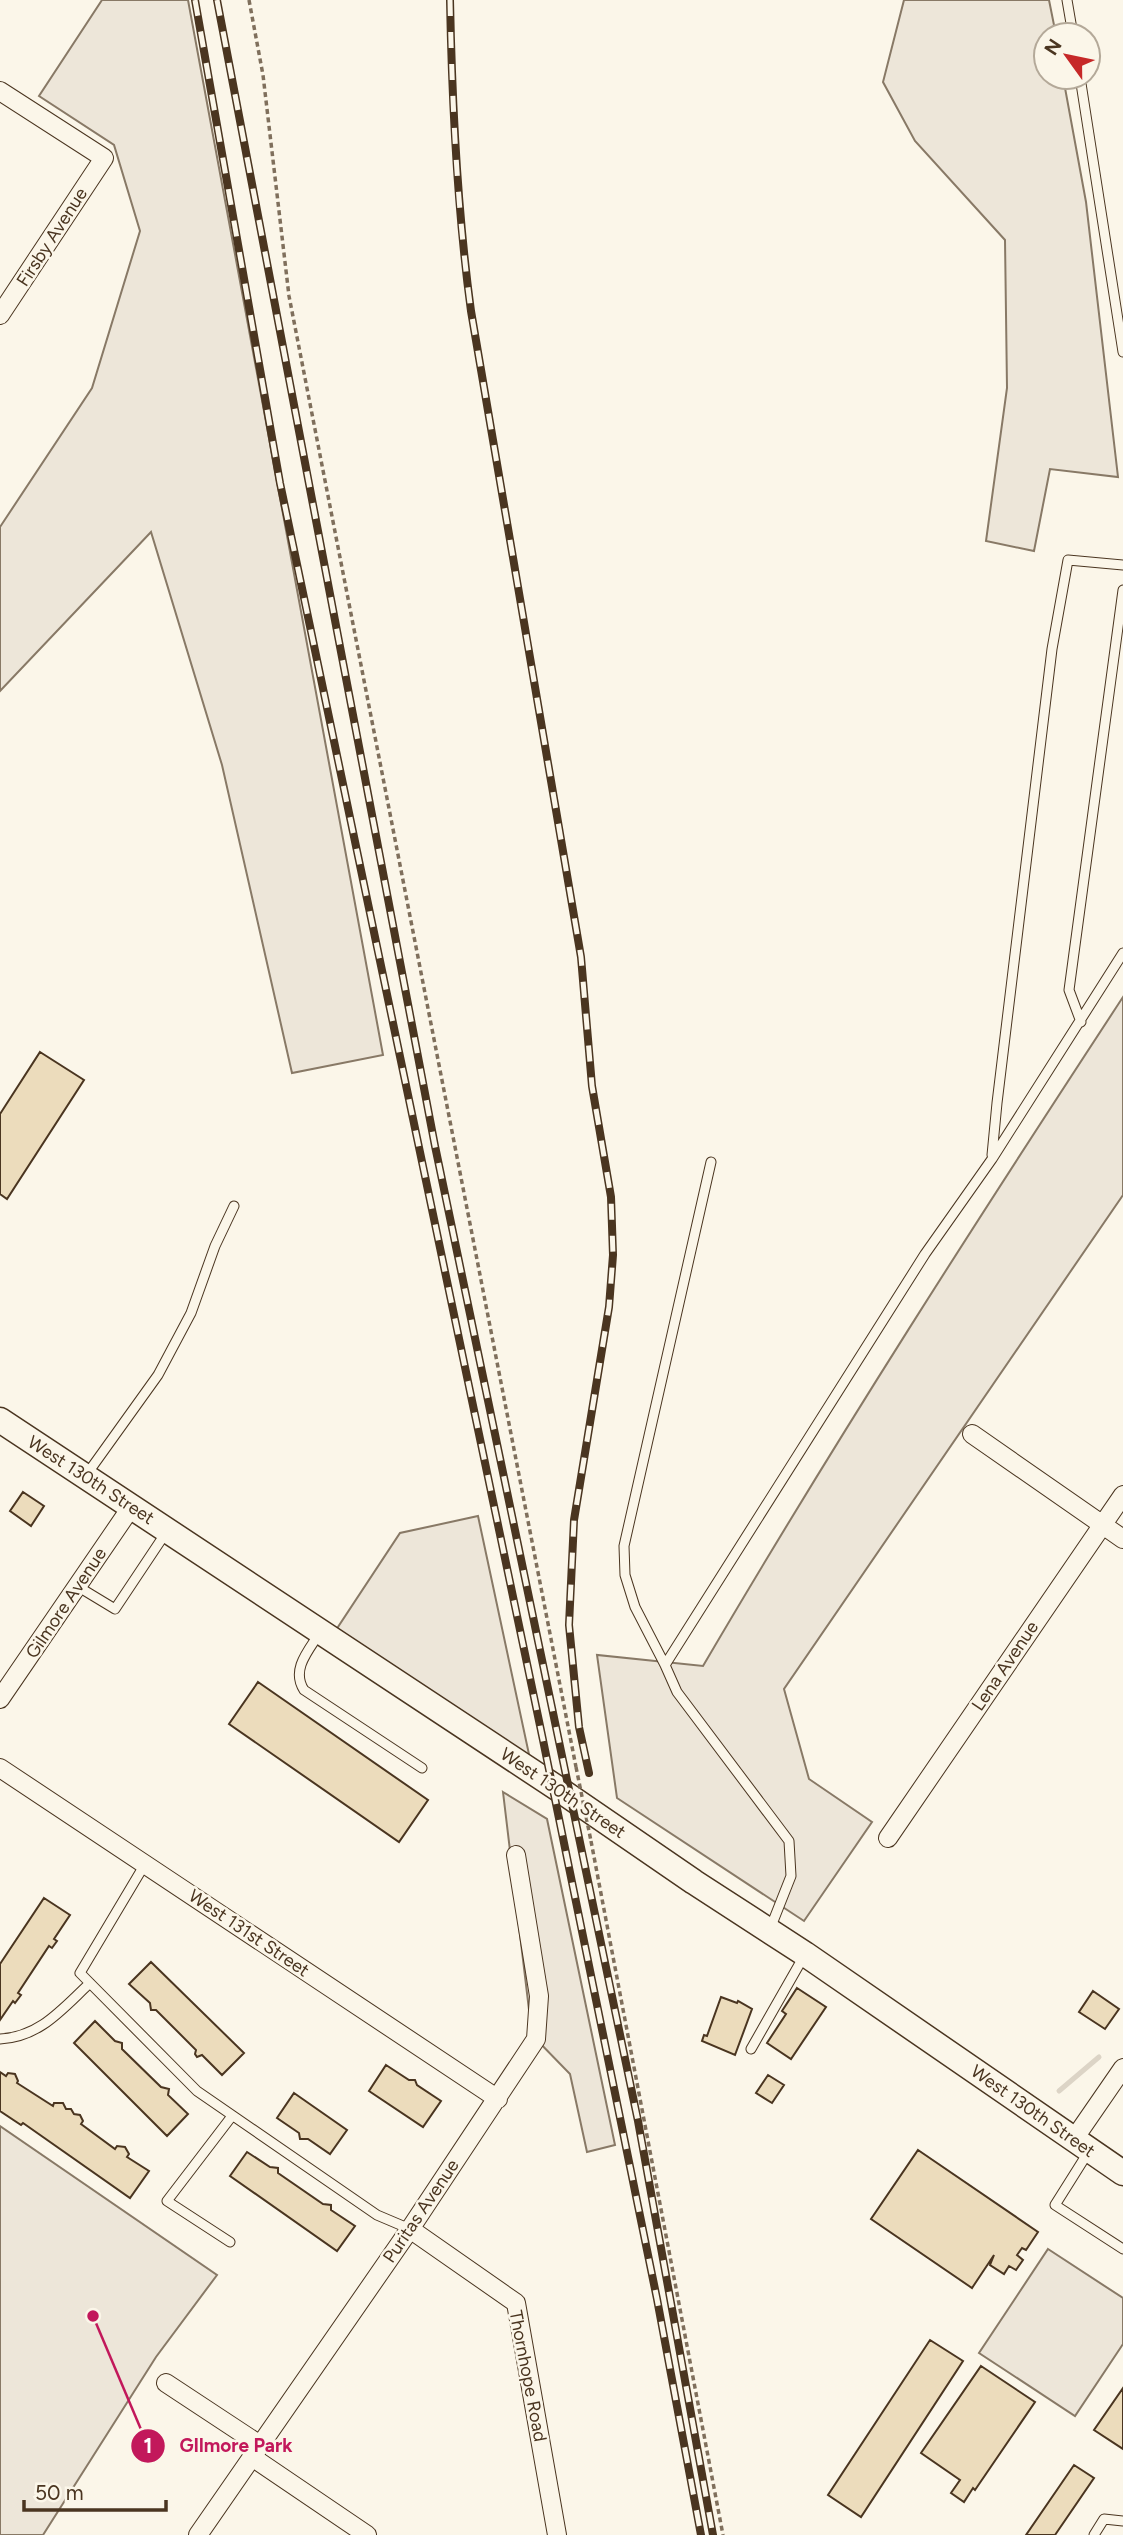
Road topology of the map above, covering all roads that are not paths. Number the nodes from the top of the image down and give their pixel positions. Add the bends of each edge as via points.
1 (1067, 0) edge
2 (1071, 21) edge
3 (0, 91) edge
4 (1082, 91) edge
5 (0, 315) edge
6 (1123, 352) edge
7 (1123, 565) edge
8 (1123, 590) edge
9 (1123, 954) edge
10 (1081, 1022) junction
11 (992, 1159) junction
12 (711, 1162) dead end
13 (234, 1206) dead end
14 (0, 1420) edge
15 (972, 1434) dead end
16 (86, 1476) junction
17 (1123, 1495) edge
18 (132, 1506) junction
19 (1102, 1525) junction
20 (167, 1530) junction
21 (1123, 1539) edge
22 (77, 1586) junction
23 (320, 1631) junction
24 (665, 1665) junction
25 (0, 1699) edge
26 (0, 1768) edge
27 (422, 1768) dead end
28 (888, 1838) dead end
29 (516, 1855) dead end
30 (145, 1864) junction
31 (769, 1931) junction
32 (805, 1954) junction
33 (90, 1983) junction
34 (0, 2039) edge
35 (751, 2049) dead end
36 (1123, 2068) edge
37 (498, 2099) junction
38 (232, 2116) junction
39 (1082, 2145) junction
40 (1123, 2173) edge
41 (410, 2229) junction
42 (230, 2242) dead end
43 (1123, 2249) edge
44 (166, 2383) dead end
45 (256, 2451) junction
46 (1123, 2521) edge
47 (198, 2535) edge
48 (367, 2535) edge
49 (557, 2535) edge
50 (1094, 2535) edge

1 - 2 lane
3 - 5 street, Firsby Avenue via 104,158
4 - 6 lane
7 - 11 lane via 1068,560 1049,677
8 - 10 lane via 1069,990
9 - 10 lane
10 - 11 lane
11 - 24 lane via 925,1254
12 - 24 lane via 624,1546 625,1575 635,1607
13 - 16 lane via 191,1313 158,1375
14 - 16 main road, West 130th Street
15 - 19 street
16 - 18 main road, West 130th Street
17 - 19 street, Lena Avenue
18 - 20 main road, West 130th Street
18 - 22 street, Gilmore Avenue
19 - 21 street
19 - 28 street, Lena Avenue
20 - 22 lane via 115,1609
20 - 23 main road, West 130th Street
22 - 25 street, Gilmore Avenue
23 - 27 lane via 300,1665 303,1690
23 - 31 main road, West 130th Street
24 - 31 lane via 677,1692 789,1841 791,1876
26 - 30 street, West 131st Street
29 - 37 street, Puritas Avenue via 539,1996 536,2039
30 - 33 lane via 80,1973
30 - 37 street, West 131st Street
31 - 32 main road, West 130th Street
32 - 35 lane
32 - 39 main road, West 130th Street
33 - 34 lane via 35,2031
33 - 38 lane via 197,2091
36 - 39 street
37 - 41 street, Puritas Avenue
38 - 41 lane via 377,2215
38 - 42 lane via 167,2202
39 - 40 main road, West 130th Street
39 - 43 lane via 1055,2205
41 - 45 street, Puritas Avenue
41 - 49 street, Thornhope Road via 516,2303
44 - 45 street
45 - 47 street, Puritas Avenue
45 - 48 street
46 - 50 lane via 1104,2519

